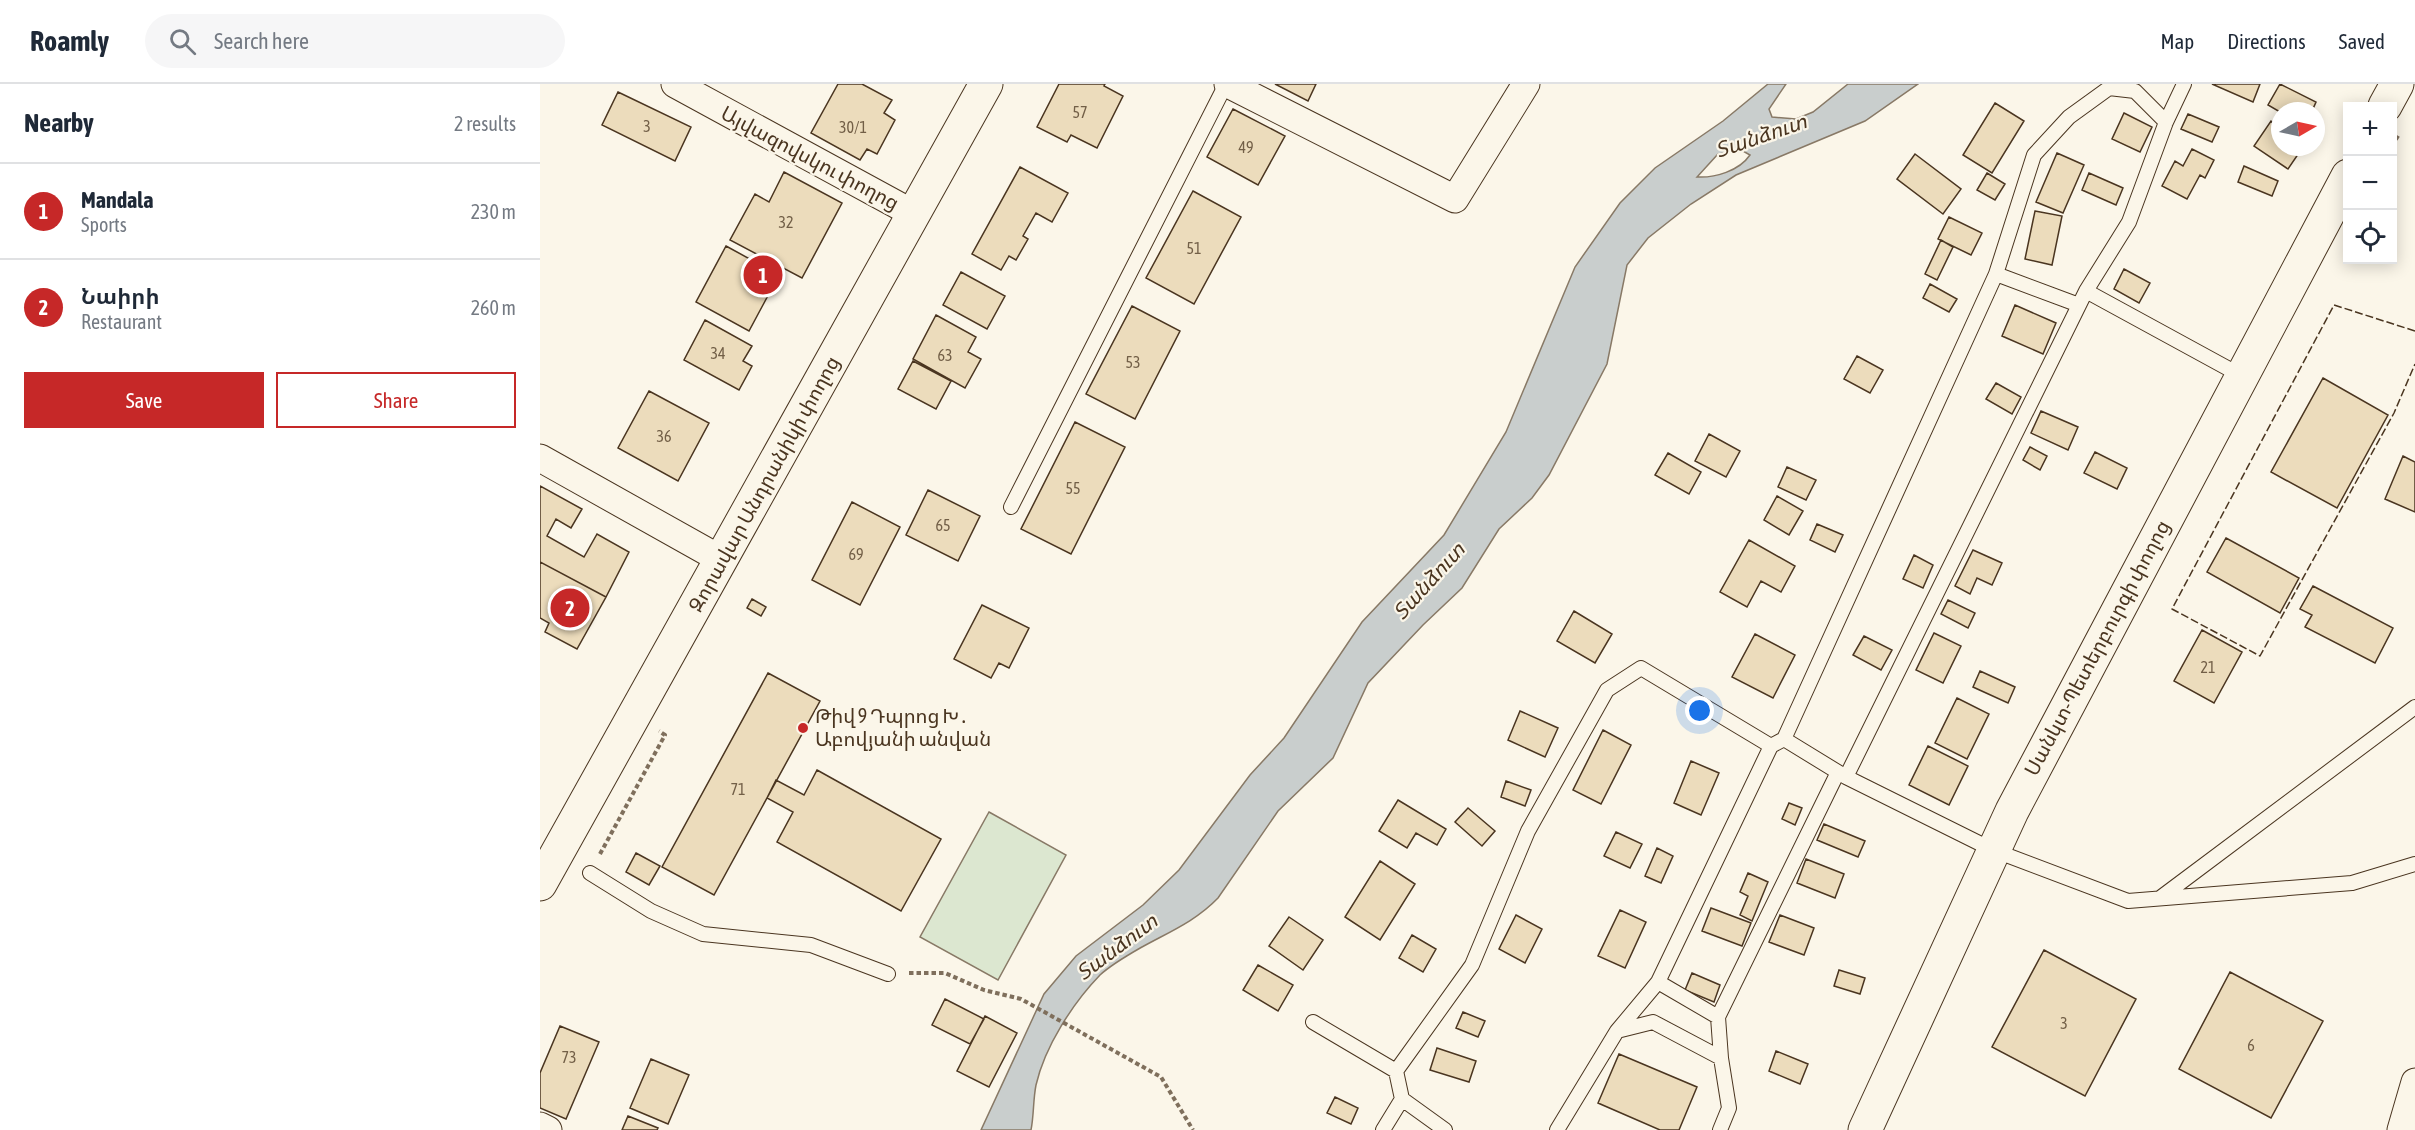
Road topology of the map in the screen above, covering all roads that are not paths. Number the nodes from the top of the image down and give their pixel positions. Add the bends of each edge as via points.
1 (675, 84) edge
2 (986, 84) edge
3 (1227, 84) edge
4 (1526, 84) edge
5 (2184, 84) edge
6 (2397, 84) edge
7 (2387, 102) edge
8 (2166, 122) junction
9 (2343, 185) edge
10 (914, 214) junction
11 (1996, 274) junction
12 (2086, 291) junction
13 (2079, 305) junction
14 (2240, 375) junction
15 (540, 458) edge
16 (1011, 507) dead end
17 (722, 560) junction
18 (2415, 707) edge
19 (1784, 739) junction
20 (1771, 746) junction
21 (1842, 774) junction
22 (1993, 850) junction
23 (2415, 864) edge
24 (590, 873) dead end
25 (540, 883) edge
26 (2160, 898) junction
27 (888, 974) road end
28 (1658, 982) junction
29 (1718, 1017) junction
30 (1313, 1022) dead end
31 (1617, 1030) junction
32 (1721, 1058) junction
33 (1396, 1071) junction
34 (2415, 1082) edge
35 (1402, 1099) junction
36 (540, 1126) edge
37 (1871, 1128) edge
38 (548, 1130) edge
39 (1383, 1130) edge
40 (1444, 1130) edge
41 (1557, 1130) edge
42 (1720, 1130) edge
43 (2401, 1130) edge

1 - 10 street, Այվազովսկու փողոց
2 - 10 main road, Զորավար Անդրանիկի փողոց
3 - 4 street via 1455,199
3 - 16 lane
5 - 8 lane
6 - 7 main road
8 - 11 lane via 2135,91 2109,88 2068,117 2034,155
8 - 12 lane via 2129,222
9 - 14 main road, Սանկտ-Պետերբուրգի փողոց
10 - 17 main road, Զորավար Անդրանիկի փողոց
11 - 13 lane
11 - 19 lane
12 - 13 lane
12 - 14 lane
13 - 21 lane
14 - 22 main road, Սանկտ-Պետերբուրգի փողոց
15 - 17 street
17 - 25 main road, Զորավար Անդրանիկի փողոց
18 - 26 lane
19 - 20 lane
19 - 21 lane
20 - 28 lane
20 - 33 lane via 1641,668 1607,690 1528,831 1472,965
21 - 22 lane
21 - 29 lane
22 - 26 lane via 2128,901
22 - 37 main road, Սանկտ-Պետերբուրգի փողոց
23 - 26 lane via 2352,883
24 - 27 lane via 651,911 703,934 811,945
28 - 29 lane
28 - 31 lane
29 - 32 lane
30 - 33 lane
31 - 32 lane via 1653,1022
31 - 41 lane
32 - 42 lane via 1729,1108
33 - 35 lane
34 - 43 street
35 - 39 lane
35 - 40 lane
36 - 38 street

